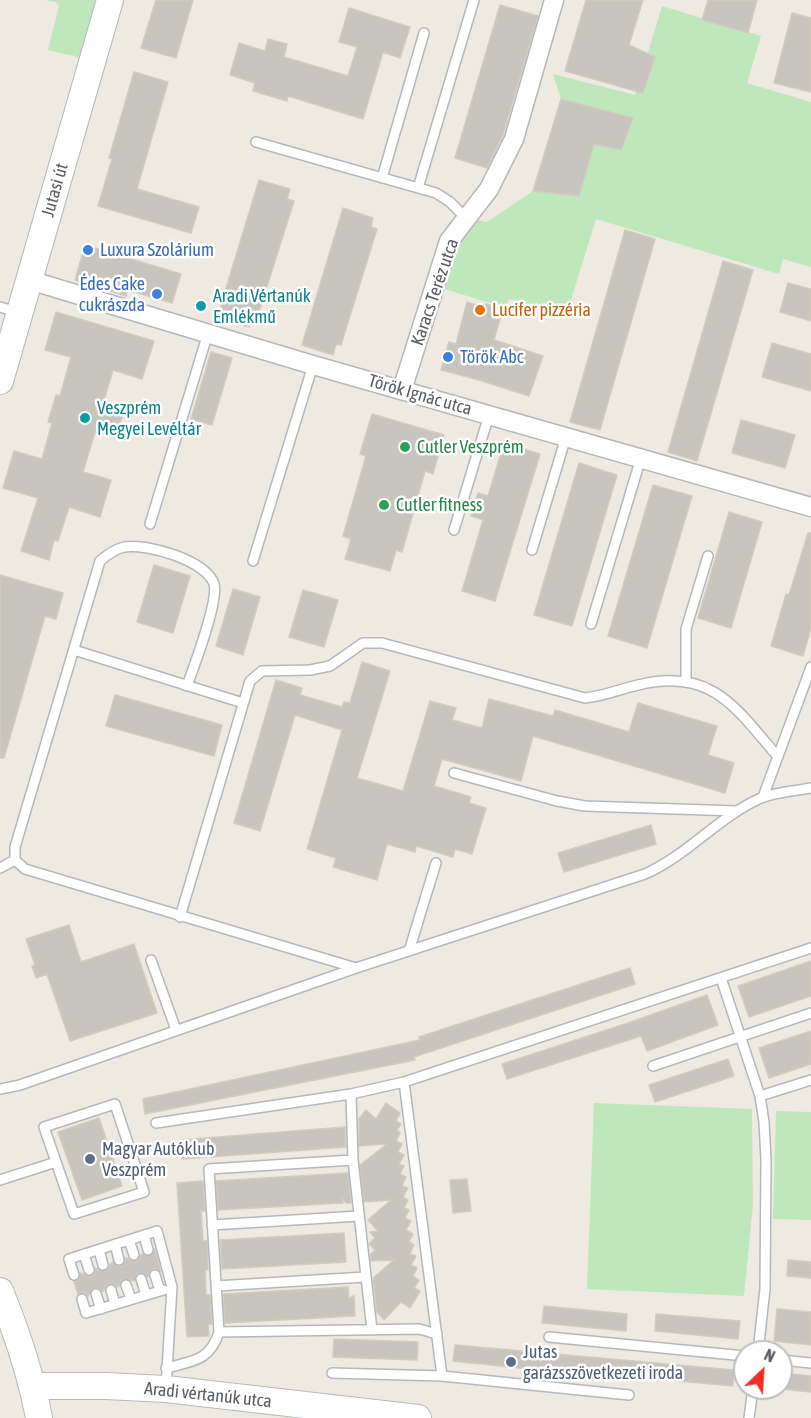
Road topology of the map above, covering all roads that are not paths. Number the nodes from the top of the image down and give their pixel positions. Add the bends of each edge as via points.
1 (110, 0) edge
2 (474, 0) edge
3 (554, 0) edge
4 (424, 33) dead end
5 (256, 142) dead end
6 (382, 178) junction
7 (418, 188) junction
8 (466, 218) junction
9 (29, 280) junction
10 (10, 310) edge
11 (208, 333) junction
12 (313, 364) junction
13 (0, 381) edge
14 (402, 390) junction
15 (489, 415) junction
16 (566, 437) junction
17 (641, 458) junction
18 (811, 507) edge
19 (150, 524) dead end
20 (454, 530) dead end
21 (532, 550) dead end
22 (708, 556) dead end
23 (253, 561) dead end
24 (591, 624) dead end
25 (74, 650) junction
26 (811, 667) edge
27 (686, 680) junction
28 (188, 686) junction
29 (243, 703) junction
30 (778, 757) junction
31 (454, 773) dead end
32 (811, 788) edge
33 (763, 797) junction
34 (737, 810) junction
35 (15, 860) junction
36 (436, 863) dead end
37 (0, 868) edge
38 (180, 916) junction
39 (811, 948) edge
40 (409, 951) junction
41 (151, 960) dead end
42 (356, 968) junction
43 (721, 978) junction
44 (811, 1013) edge
45 (177, 1030) junction
46 (740, 1038) junction
47 (653, 1066) dead end
48 (811, 1080) edge
49 (404, 1082) junction
50 (0, 1089) edge
51 (351, 1094) junction
52 (760, 1096) junction
53 (156, 1123) dead end
54 (353, 1160) junction
55 (56, 1162) junction
56 (0, 1180) edge
57 (359, 1216) junction
58 (212, 1225) junction
59 (144, 1235) junction
60 (129, 1240) junction
61 (115, 1244) junction
62 (99, 1250) junction
63 (148, 1250) dead end
64 (84, 1254) junction
65 (134, 1255) dead end
66 (119, 1260) dead end
67 (104, 1265) dead end
68 (89, 1270) dead end
69 (74, 1275) dead end
70 (156, 1275) dead end
71 (365, 1277) junction
72 (141, 1280) dead end
73 (126, 1285) dead end
74 (216, 1286) junction
75 (172, 1287) junction
76 (111, 1290) dead end
77 (0, 1291) edge
78 (160, 1291) junction
79 (96, 1294) dead end
80 (146, 1295) junction
81 (82, 1299) dead end
82 (131, 1299) junction
83 (115, 1304) junction
84 (101, 1309) junction
85 (372, 1330) junction
86 (219, 1332) junction
87 (437, 1334) junction
88 (549, 1337) dead end
89 (759, 1340) edge
90 (733, 1355) edge
91 (793, 1361) edge
92 (811, 1363) edge
93 (332, 1372) dead end
94 (442, 1376) junction
95 (166, 1378) junction
96 (34, 1386) junction
97 (629, 1395) dead end
98 (751, 1400) edge
99 (39, 1418) edge
100 (418, 1418) edge
101 (749, 1418) edge

1 - 9 street, Jutasi út
2 - 7 lane
3 - 8 street, Karacs Teréz utca via 514,139 489,189
4 - 6 lane
5 - 6 lane
6 - 7 lane
7 - 8 lane via 436,193
8 - 14 street, Karacs Teréz utca via 449,241
9 - 10 street, Jutasi út
9 - 11 street, Török Ignác utca
10 - 13 street, Jutasi út
11 - 12 street, Török Ignác utca
11 - 19 lane
12 - 14 street, Török Ignác utca
12 - 23 lane
14 - 15 street, Török Ignác utca
15 - 16 street, Török Ignác utca
15 - 20 lane
16 - 17 street, Török Ignác utca
16 - 21 lane
17 - 18 street, Török Ignác utca
17 - 24 lane
22 - 27 lane via 686,629
25 - 28 lane
25 - 28 lane via 100,561 108,553 123,547 145,547 187,559 214,583 214,599
25 - 35 lane via 15,847
26 - 30 lane
27 - 29 lane via 663,680 585,698 381,643 363,644 330,666 262,671 250,681
27 - 30 lane via 733,704
28 - 29 lane
29 - 38 lane
30 - 33 lane
31 - 34 lane via 585,806
32 - 33 lane
33 - 34 lane
34 - 40 lane via 663,866 645,874
35 - 37 lane
35 - 38 lane via 25,869
36 - 40 lane
38 - 42 lane
39 - 43 lane
40 - 42 lane
41 - 45 lane
42 - 45 lane
43 - 46 lane
43 - 49 lane
44 - 46 lane
45 - 50 lane
46 - 47 lane
46 - 52 lane
48 - 52 lane
49 - 51 lane
49 - 87 lane
51 - 53 lane
51 - 54 lane
52 - 89 lane via 766,1160 765,1289
54 - 57 lane
54 - 58 lane via 209,1169
55 - 55 lane via 74,1214 144,1192 115,1104 45,1126
55 - 56 lane
57 - 58 lane
57 - 71 lane
58 - 74 lane
59 - 60 lane
59 - 63 lane
59 - 75 lane via 157,1231
60 - 61 lane
60 - 65 lane
61 - 62 lane
61 - 66 lane
62 - 64 lane
62 - 67 lane
64 - 68 lane
64 - 69 lane via 69,1259
70 - 78 lane
71 - 74 lane
71 - 85 lane
72 - 80 lane
73 - 82 lane
74 - 86 lane
75 - 78 lane
75 - 95 lane
76 - 83 lane
77 - 96 street
78 - 80 lane
79 - 84 lane
80 - 82 lane
81 - 84 lane via 86,1313
82 - 83 lane
83 - 84 lane
85 - 86 lane
85 - 87 lane via 419,1329
86 - 95 lane via 203,1358
87 - 94 lane
88 - 90 lane
91 - 92 lane
93 - 94 lane
94 - 97 lane
95 - 96 street, Aradi vértanúk utca via 114,1386
95 - 100 street, Aradi vértanúk utca
96 - 99 street
98 - 101 lane

